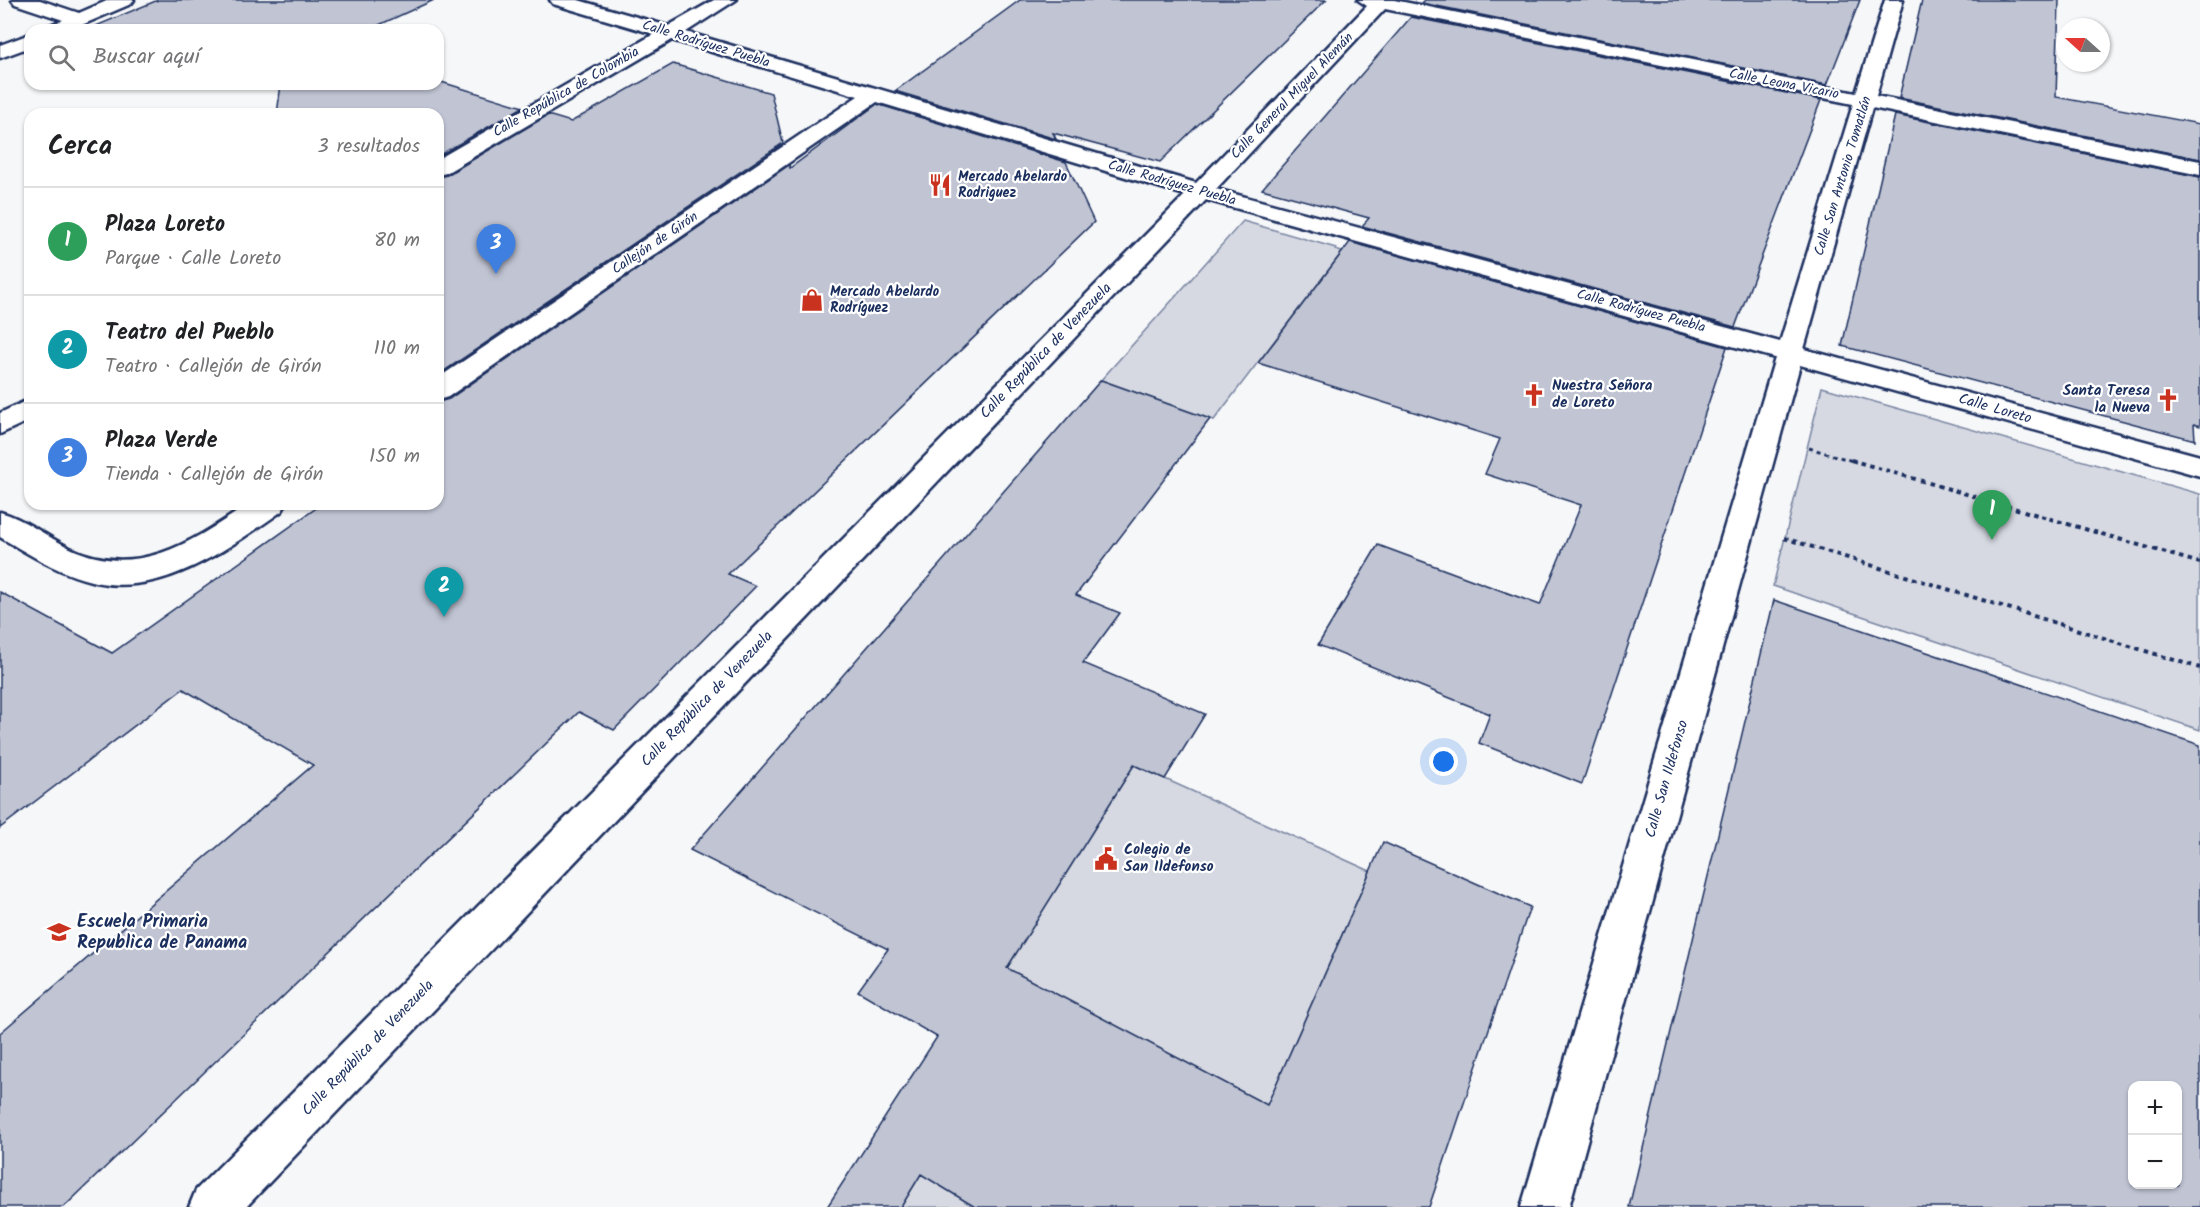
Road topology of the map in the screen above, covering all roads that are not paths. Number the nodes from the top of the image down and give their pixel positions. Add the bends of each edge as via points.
1 (21, 0) edge
2 (125, 0) edge
3 (559, 0) edge
4 (727, 0) edge
5 (1894, 0) edge
6 (1377, 1) edge
7 (80, 19) junction
8 (68, 24) edge
9 (668, 32) junction
10 (24, 42) edge
11 (0, 52) edge
12 (873, 95) junction
13 (1866, 100) junction
14 (444, 164) edge
15 (2200, 168) edge
16 (1201, 192) junction
17 (1790, 351) junction
18 (444, 387) edge
19 (24, 411) edge
20 (0, 425) edge
21 (2200, 466) edge
22 (262, 510) edge
23 (0, 523) edge
24 (213, 1207) edge
25 (1545, 1207) edge

1 - 7 street
2 - 7 street
3 - 9 street, Calle Rodríguez Puebla
4 - 9 street, Calle República de Colombia
5 - 13 street, Calle San Antonio Tomatlán
6 - 13 street, Calle Leona Vicario
6 - 16 street, Calle General Miguel Alemán
7 - 8 street
9 - 12 street, Calle Rodríguez Puebla
9 - 14 street, Calle República de Colombia
10 - 11 street
12 - 16 street, Calle Rodríguez Puebla
12 - 18 street, Callejón de Girón
13 - 15 street, Calle Leona Vicario
13 - 17 street, Calle San Antonio Tomatlán
16 - 17 street, Calle Rodríguez Puebla
16 - 24 street, Calle República de Venezuela
17 - 21 street, Calle Loreto
17 - 25 street, Calle San Ildefonso
19 - 20 street
22 - 23 street via 207,547 168,563 128,573 97,571 70,561

